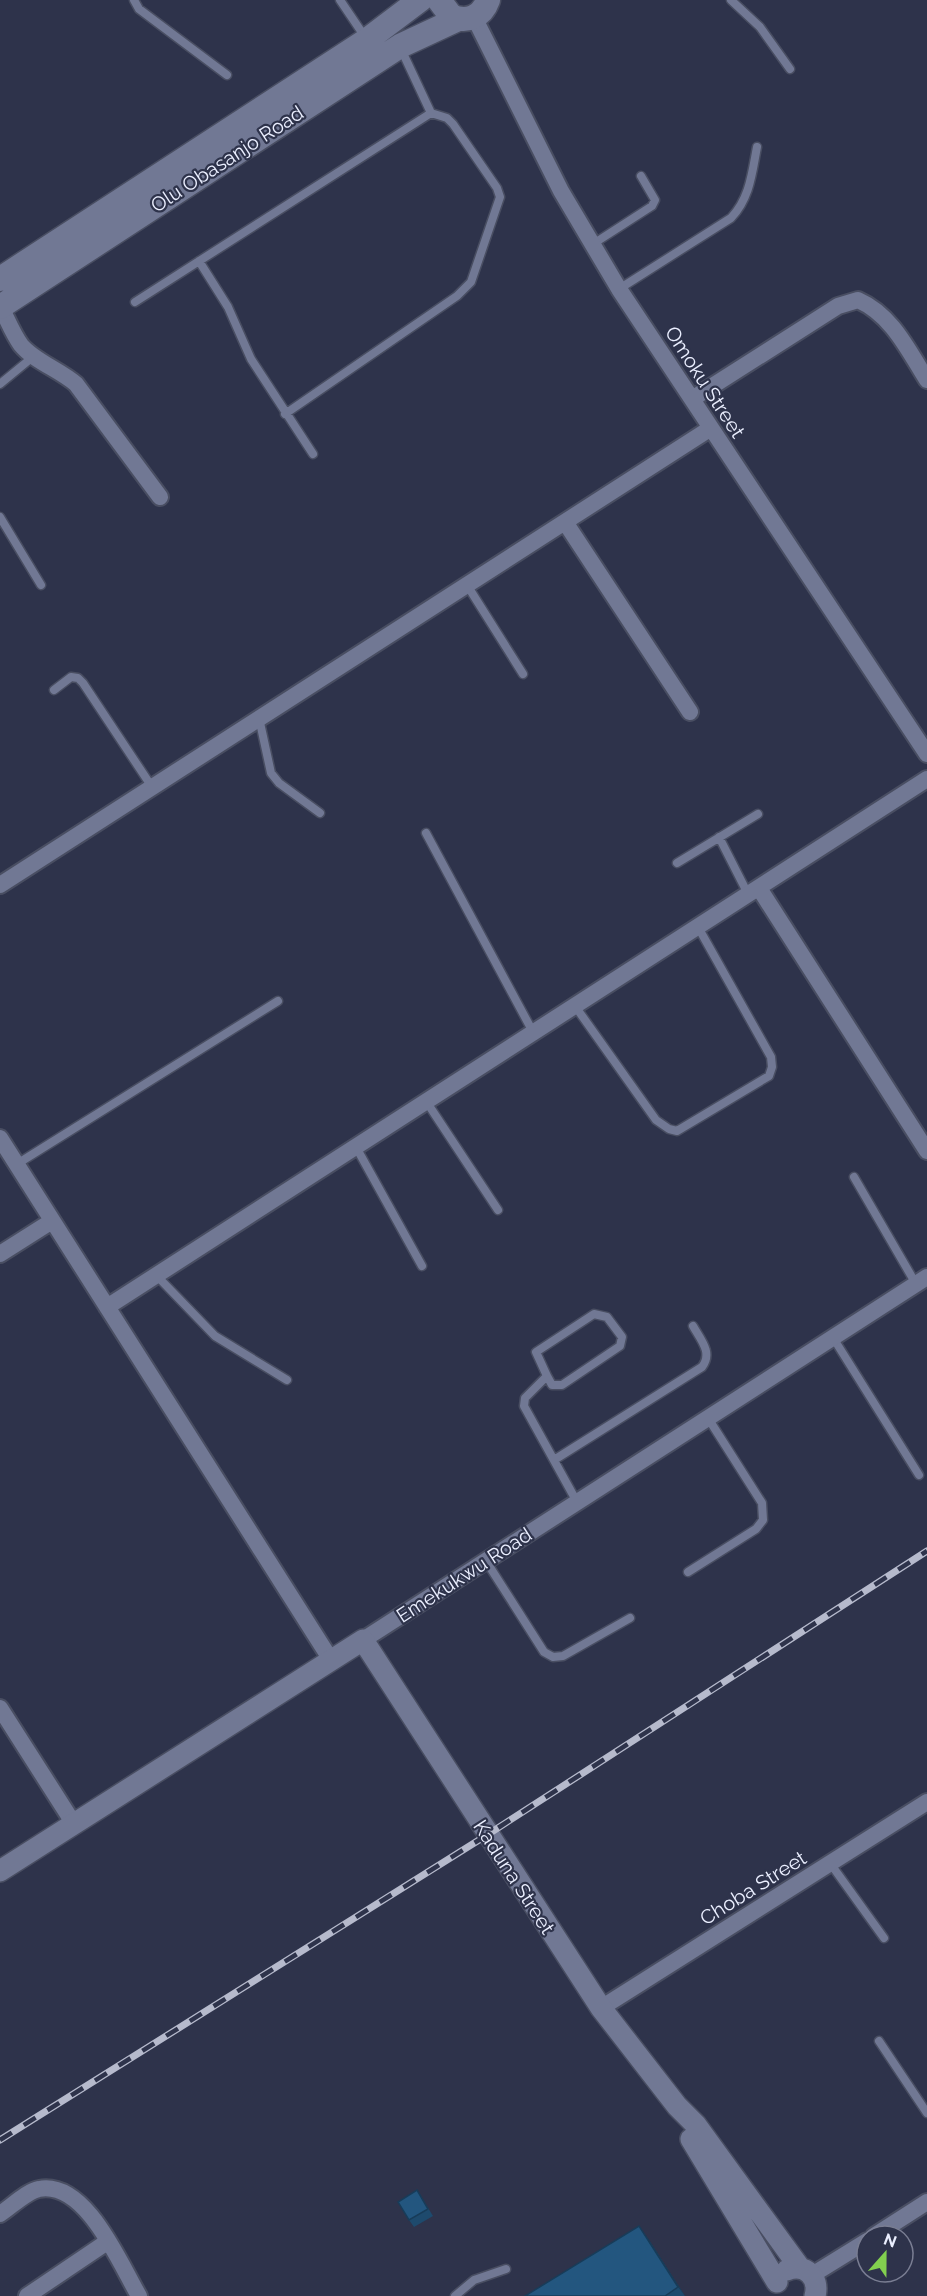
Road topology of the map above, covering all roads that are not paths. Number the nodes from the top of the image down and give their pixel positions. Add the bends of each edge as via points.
1 (135, 0) edge
2 (340, 0) edge
3 (420, 0) edge
4 (439, 0) edge
5 (731, 0) edge
6 (479, 8) edge
7 (367, 40) junction
8 (400, 46) junction
9 (790, 69) dead end
10 (227, 75) dead end
11 (431, 113) junction
12 (757, 147) dead end
13 (641, 176) dead end
14 (593, 244) junction
15 (199, 261) junction
16 (0, 279) edge
17 (620, 289) junction
18 (135, 302) dead end
19 (0, 307) edge
20 (34, 356) junction
21 (927, 380) edge
22 (0, 384) edge
23 (692, 399) junction
24 (285, 414) junction
25 (711, 428) junction
26 (313, 454) dead end
27 (160, 497) dead end
28 (0, 517) edge
29 (565, 522) junction
30 (41, 585) dead end
31 (467, 585) junction
32 (523, 674) dead end
33 (54, 690) dead end
34 (690, 712) dead end
35 (259, 718) junction
36 (927, 754) edge
37 (927, 779) edge
38 (152, 787) junction
39 (320, 813) dead end
40 (758, 814) dead end
41 (426, 833) dead end
42 (719, 837) junction
43 (677, 863) dead end
44 (0, 885) edge
45 (754, 891) junction
46 (698, 927) junction
47 (278, 1001) dead end
48 (575, 1006) junction
49 (533, 1032) junction
50 (426, 1101) junction
51 (0, 1138) edge
52 (356, 1147) junction
53 (927, 1151) edge
54 (17, 1164) junction
55 (854, 1177) dead end
56 (498, 1210) dead end
57 (52, 1221) junction
58 (0, 1254) edge
59 (422, 1266) dead end
60 (156, 1275) junction
61 (922, 1280) edge
62 (107, 1307) junction
63 (693, 1326) dead end
64 (832, 1336) junction
65 (547, 1376) junction
66 (287, 1380) dead end
67 (708, 1418) junction
68 (554, 1460) junction
69 (919, 1475) dead end
70 (577, 1502) junction
71 (486, 1561) junction
72 (688, 1572) dead end
73 (630, 1618) dead end
74 (363, 1640) junction
75 (331, 1660) junction
76 (0, 1708) edge
77 (927, 1802) edge
78 (74, 1824) junction
79 (830, 1863) junction
80 (0, 1871) edge
81 (884, 1938) dead end
82 (601, 2008) junction
83 (879, 2041) dead end
84 (676, 2106) junction
85 (927, 2114) edge
86 (927, 2202) edge
87 (0, 2214) edge
88 (893, 2224) edge
89 (107, 2242) junction
90 (855, 2249) edge
91 (506, 2269) dead end
92 (809, 2280) edge
93 (777, 2289) edge
94 (27, 2296) edge
95 (139, 2296) edge
96 (455, 2296) edge

1 - 10 lane via 139,9
2 - 7 lane
3 - 7 main road, Olu Obasanjo Road
4 - 6 main road via 444,11
5 - 9 lane via 760,27
6 - 8 main road, Olu Obasanjo Road
6 - 14 street, Omoku Street via 561,191
7 - 16 main road, Olu Obasanjo Road
8 - 11 lane
8 - 19 main road, Olu Obasanjo Road
11 - 15 lane
11 - 24 lane via 453,124 500,197 471,282 457,296
12 - 17 lane via 741,207
13 - 14 lane via 653,193 652,206
14 - 17 street, Omoku Street
15 - 18 lane
15 - 24 lane
17 - 23 street, Omoku Street
19 - 20 street via 21,345
20 - 22 lane
20 - 27 street via 76,384
21 - 23 street via 893,327 875,307 858,300 838,306
23 - 25 street, Omoku Street
24 - 26 lane
25 - 29 street
25 - 36 street, Omoku Street
28 - 30 lane
29 - 31 street
29 - 34 street
31 - 32 lane
31 - 35 street
33 - 38 lane via 71,678 78,678
35 - 38 street
35 - 39 lane via 271,773
37 - 45 street
38 - 44 street
40 - 42 lane
41 - 49 lane
42 - 43 lane
42 - 45 lane
45 - 46 street
45 - 53 street
46 - 48 street
46 - 48 lane via 771,1057 769,1076 677,1131 669,1129 656,1120
47 - 54 lane
48 - 49 street
49 - 50 street
50 - 52 street
50 - 56 lane
51 - 54 street
52 - 59 lane
52 - 60 street
54 - 57 street
55 - 61 lane
57 - 58 street
57 - 62 street
60 - 62 street
60 - 66 lane via 215,1336
61 - 64 street, Emekukwu Road
62 - 75 street
63 - 68 lane via 708,1352 702,1367
64 - 67 street, Emekukwu Road
64 - 69 lane
65 - 65 lane via 536,1352 594,1314 607,1317 622,1337 620,1346 562,1385 552,1385
65 - 68 lane via 525,1398 524,1406
67 - 70 street, Emekukwu Road
67 - 72 lane via 764,1511 756,1529
68 - 70 lane
70 - 71 street, Emekukwu Road
71 - 73 lane via 544,1652 553,1657 563,1656
71 - 74 street, Emekukwu Road
74 - 75 street, Emekukwu Road
74 - 82 street, Kaduna Street
75 - 78 street, Emekukwu Road
76 - 78 street
77 - 79 street, Choba Street
78 - 80 street, Emekukwu Road
79 - 81 lane
79 - 82 street, Choba Street
82 - 84 street, Kaduna Street
83 - 85 lane
84 - 92 street, Kaduna Street via 696,2125
84 - 93 street, Kaduna Street via 686,2131
86 - 88 street
87 - 89 street via 38,2189 52,2189 89,2210
89 - 94 street
89 - 95 street
90 - 92 street
91 - 96 lane via 474,2280
92 - 93 street via 785,2270

